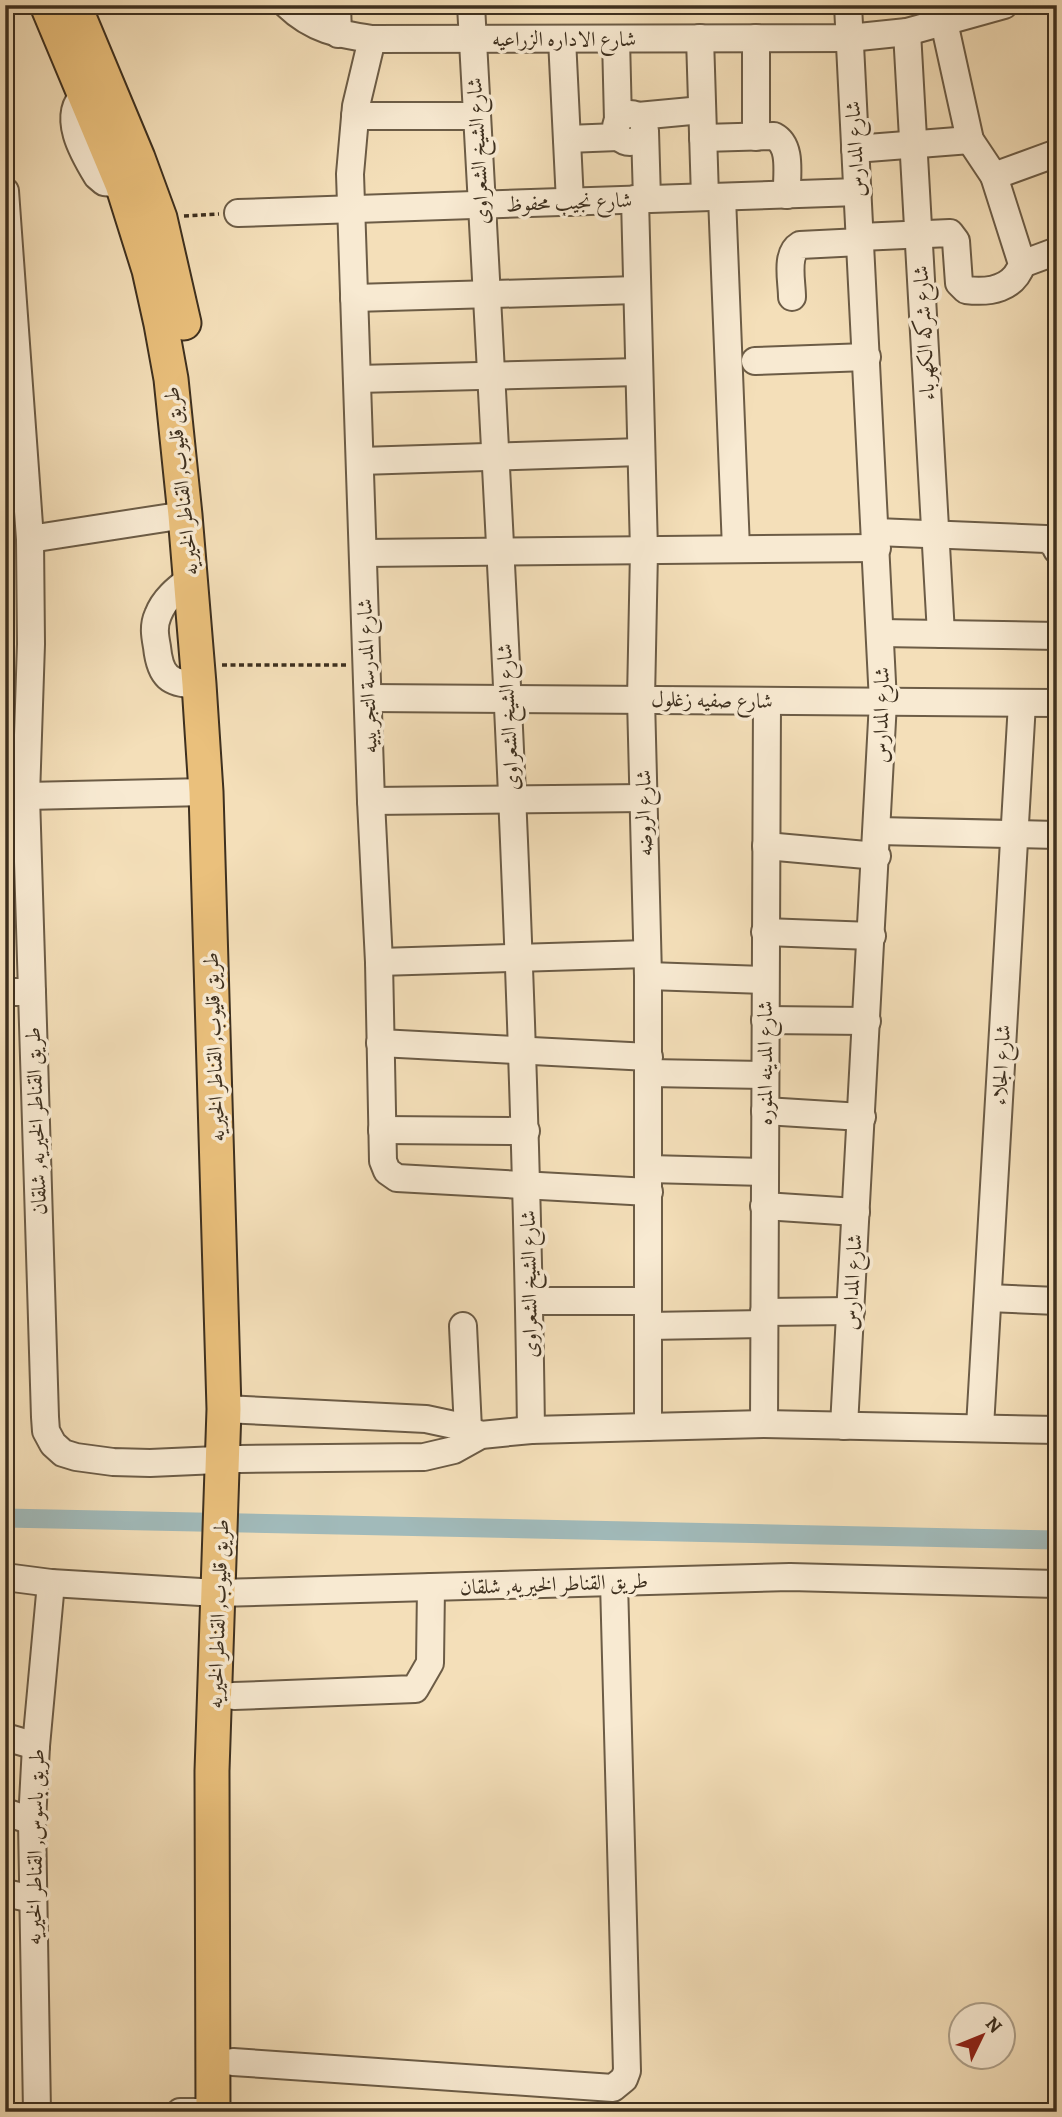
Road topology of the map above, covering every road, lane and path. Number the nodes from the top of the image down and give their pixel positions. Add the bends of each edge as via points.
1 (47, 5) edge
2 (74, 5) edge
3 (287, 5) edge
4 (337, 5) edge
5 (471, 5) edge
6 (848, 5) edge
7 (1004, 5) edge
8 (944, 22) junction
9 (907, 32) junction
10 (338, 34) junction
11 (472, 38) junction
12 (562, 38) junction
13 (700, 38) junction
14 (756, 38) junction
15 (849, 38) junction
16 (372, 39) junction
17 (616, 39) junction
18 (96, 90) junction
19 (702, 110) junction
20 (355, 116) junction
21 (477, 116) junction
22 (630, 126) junction
23 (756, 137) junction
24 (703, 138) junction
25 (567, 139) junction
26 (970, 140) junction
27 (913, 144) junction
28 (855, 149) junction
29 (1057, 153) edge
30 (995, 176) junction
31 (5, 191) edge
32 (858, 192) junction
33 (786, 195) junction
34 (713, 197) junction
35 (641, 199) junction
36 (570, 202) junction
37 (481, 205) junction
38 (352, 209) junction
39 (238, 213) joint
40 (160, 218) junction
41 (918, 233) junction
42 (860, 239) junction
43 (1057, 251) edge
44 (1022, 264) junction
45 (8, 269) edge
46 (637, 289) junction
47 (486, 294) junction
48 (792, 297) dead end
49 (354, 298) junction
50 (867, 357) junction
51 (755, 361) dead end
52 (639, 372) junction
53 (490, 376) junction
54 (357, 379) junction
55 (641, 452) junction
56 (495, 457) junction
57 (360, 461) junction
58 (16, 484) edge
59 (195, 513) junction
60 (935, 535) junction
61 (30, 539) junction
62 (876, 540) junction
63 (736, 549) junction
64 (644, 551) junction
65 (1057, 551) edge
66 (500, 552) junction
67 (363, 553) junction
68 (881, 633) junction
69 (941, 634) junction
70 (1057, 636) edge
71 (367, 665) junction
72 (212, 677) junction
73 (368, 698) junction
74 (508, 699) junction
75 (641, 699) junction
76 (767, 701) junction
77 (884, 702) junction
78 (1022, 703) junction
79 (1057, 703) edge
80 (206, 792) junction
81 (26, 796) junction
82 (644, 797) junction
83 (513, 799) junction
84 (371, 801) junction
85 (1015, 834) junction
86 (1057, 835) edge
87 (877, 843) junction
88 (766, 846) junction
89 (765, 932) junction
90 (872, 936) junction
91 (520, 958) junction
92 (379, 962) junction
93 (648, 965) junction
94 (765, 980) junction
95 (5, 992) edge
96 (32, 992) junction
97 (765, 1020) junction
98 (867, 1021) junction
99 (380, 1042) junction
100 (523, 1050) junction
101 (649, 1065) junction
102 (765, 1075) junction
103 (765, 1111) junction
104 (862, 1117) junction
105 (382, 1130) junction
106 (526, 1131) junction
107 (764, 1172) junction
108 (649, 1181) junction
109 (527, 1186) junction
110 (764, 1206) junction
111 (856, 1212) junction
112 (988, 1298) junction
113 (529, 1301) junction
114 (1057, 1301) edge
115 (851, 1311) junction
116 (648, 1313) junction
117 (764, 1318) junction
118 (463, 1326) dead end
119 (233, 1410) junction
120 (764, 1424) junction
121 (844, 1426) junction
122 (648, 1427) junction
123 (980, 1427) junction
124 (531, 1430) junction
125 (1057, 1430) edge
126 (475, 1432) junction
127 (232, 1470) junction
128 (5, 1577) edge
129 (614, 1582) junction
130 (51, 1583) junction
131 (1057, 1584) edge
132 (431, 1587) junction
133 (226, 1593) junction
134 (234, 1696) junction
135 (5, 1737) edge
136 (36, 1746) junction
137 (5, 1812) edge
138 (32, 1821) junction
139 (5, 1893) edge
140 (33, 1899) junction
141 (233, 2062) junction
142 (220, 2111) edge
143 (37, 2112) edge
144 (180, 2112) edge

1 - 18 main road, طريق قليوب, القناطر الخيريه
2 - 18 main road, طريق قليوب, القناطر الخيريه
3 - 10 street, شارع الاداره الزراعيه via 309,22
4 - 10 street
5 - 11 street, شارع الشيخ الشعراوى
6 - 15 street, شارع المدارس
7 - 8 street, شارع الاداره الزراعيه
8 - 9 street, شارع الاداره الزراعيه
8 - 26 street
9 - 15 street, شارع الاداره الزراعيه
9 - 27 street, شارع شركه الكهرباء
10 - 16 street, شارع الاداره الزراعيه
11 - 12 street, شارع الاداره الزراعيه
11 - 16 street, شارع الاداره الزراعيه
11 - 21 street, شارع الشيخ الشعراوى
12 - 17 street, شارع الاداره الزراعيه
12 - 25 street
13 - 14 street, شارع الاداره الزراعيه
13 - 17 street, شارع الاداره الزراعيه
13 - 19 street
14 - 15 street, شارع الاداره الزراعيه
14 - 23 street
15 - 28 street, شارع المدارس
16 - 20 street, شارع المدرسة التجريبيه
17 - 22 street, شارع الروضه
18 - 40 main road, طريق قليوب, القناطر الخيريه
18 - 59 main road, طريق قليوب, القناطر الخيريه via 149,270
19 - 22 street
19 - 24 street
20 - 21 street
20 - 38 street, شارع المدرسة التجريبيه
21 - 37 street, شارع الشيخ الشعراوى
22 - 25 street
22 - 35 street, شارع الروضه
23 - 24 street
23 - 33 street via 774,136 786,148
24 - 34 street
25 - 36 street
26 - 27 street
26 - 30 street
27 - 28 street
27 - 41 street, شارع شركه الكهرباء
28 - 32 street, شارع المدارس
29 - 30 street
30 - 44 street
31 - 45 street, طريق القناطر الخيريه, شلقان
32 - 33 street, شارع نجيب محفوظ
32 - 42 street, شارع المدارس
33 - 34 street, شارع نجيب محفوظ
34 - 35 street, شارع نجيب محفوظ
34 - 63 street
35 - 36 street, شارع نجيب محفوظ
35 - 46 street, شارع الروضه
36 - 37 street, شارع نجيب محفوظ
37 - 38 street, شارع نجيب محفوظ
37 - 47 street, شارع الشيخ الشعراوى
38 - 39 street, شارع نجيب محفوظ
38 - 49 street, شارع المدرسة التجريبيه
39 - 40 path
40 - 59 main road, طريق قليوب, القناطر الخيريه via 192,374
41 - 42 street
41 - 44 street via 953,235 959,283 966,290 1008,285
41 - 60 street, شارع شركه الكهرباء
42 - 48 street via 796,247 791,254
42 - 50 street, شارع المدارس
43 - 44 street
45 - 58 street, طريق القناطر الخيريه, شلقان
46 - 47 street
46 - 52 street, شارع الروضه
47 - 49 street
47 - 53 street, شارع الشيخ الشعراوى
49 - 54 street, شارع المدرسة التجريبيه
50 - 51 street
50 - 62 street, شارع المدارس
52 - 53 street
52 - 55 street, شارع الروضه
53 - 54 street
53 - 56 street, شارع الشيخ الشعراوى
54 - 57 street, شارع المدرسة التجريبيه
55 - 56 street
55 - 64 street, شارع الروضه
56 - 57 street
56 - 66 street, شارع الشيخ الشعراوى
57 - 67 street, شارع المدرسة التجريبيه
58 - 61 street, طريق القناطر الخيريه, شلقان
59 - 61 street
59 - 72 main road, طريق قليوب, القناطر الخيريه
59 - 72 main road, طريق قليوب, القناطر الخيريه via 190,579
60 - 62 street
60 - 65 street via 1046,539
60 - 69 street, شارع شركه الكهرباء
61 - 81 street, طريق القناطر الخيريه, شلقان
62 - 63 street
62 - 68 street, شارع المدارس
63 - 64 street
64 - 66 street
64 - 75 street, شارع الروضه
66 - 67 street
66 - 74 street, شارع الشيخ الشعراوى
67 - 71 street, شارع المدرسة التجريبيه
68 - 69 street
68 - 77 street, شارع المدارس
69 - 70 street
71 - 72 path
71 - 73 street, شارع المدرسة التجريبيه
72 - 80 main road, طريق قليوب, القناطر الخيريه
72 - 119 main road, طريق قليوب, القناطر الخيريه via 238,1189
73 - 74 street, شارع صفيه زغلول
73 - 84 street, شارع المدرسة التجريبيه
74 - 75 street, شارع صفيه زغلول
74 - 83 street, شارع الشيخ الشعراوى
75 - 76 street, شارع صفيه زغلول
75 - 82 street, شارع الروضه
76 - 77 street, شارع صفيه زغلول
76 - 88 street, شارع المدينه المنوره
77 - 78 street, شارع صفيه زغلول
77 - 87 street, شارع المدارس
78 - 79 street, شارع صفيه زغلول
78 - 85 street, شارع الجلاء
80 - 81 street
80 - 119 main road, طريق قليوب, القناطر الخيريه
81 - 96 street, طريق القناطر الخيريه, شلقان
82 - 83 street
82 - 93 street, شارع الروضه
83 - 84 street
83 - 91 street, شارع الشيخ الشعراوى
84 - 92 street, شارع المدرسة التجريبيه
85 - 86 street
85 - 87 street
85 - 112 street, شارع الجلاء
87 - 88 street
87 - 90 street, شارع المدارس
88 - 89 street, شارع المدينه المنوره
89 - 90 street
89 - 94 street, شارع المدينه المنوره
90 - 98 street, شارع المدارس
91 - 92 street
91 - 93 street
91 - 100 street, شارع الشيخ الشعراوى
92 - 99 street, شارع المدرسة التجريبيه
93 - 94 street
93 - 101 street, شارع الروضه
94 - 97 street, شارع المدينه المنوره
95 - 96 street
96 - 127 street, طريق القناطر الخيريه, شلقان via 46,1431 63,1453 76,1457
97 - 98 street
97 - 102 street, شارع المدينه المنوره
98 - 104 street, شارع المدارس
99 - 100 street
99 - 105 street, شارع المدرسة التجريبيه
100 - 101 street
100 - 106 street, شارع الشيخ الشعراوى
101 - 102 street
101 - 108 street, شارع الروضه
102 - 103 street, شارع المدينه المنوره
103 - 104 street
103 - 107 street, شارع المدينه المنوره
104 - 111 street, شارع المدارس
105 - 106 street
105 - 109 street, شارع المدرسة التجريبيه via 384,1166 397,1178
106 - 109 street, شارع الشيخ الشعراوى
107 - 108 street, شارع المدرسة التجريبيه
107 - 110 street, شارع المدينه المنوره
108 - 109 street, شارع المدرسة التجريبيه
108 - 116 street, شارع الروضه
109 - 113 street, شارع الشيخ الشعراوى
110 - 111 street
110 - 117 street, شارع المدينه المنوره
111 - 115 street, شارع المدارس
112 - 114 street
112 - 123 street, شارع الجلاء
113 - 116 street
113 - 124 street, شارع الشيخ الشعراوى
115 - 117 street
115 - 121 street, شارع المدارس
116 - 117 street
116 - 122 street, شارع الروضه
117 - 120 street, شارع المدينه المنوره
118 - 126 street
119 - 126 street, طريق القناطر الخيريه, شلقان via 426,1419
119 - 127 main road, طريق قليوب, القناطر الخيريه
120 - 121 street, طريق القناطر الخيريه, شلقان
120 - 122 street, طريق القناطر الخيريه, شلقان
121 - 123 street, طريق القناطر الخيريه, شلقان
122 - 124 street, طريق القناطر الخيريه, شلقان
123 - 125 street, طريق القناطر الخيريه, شلقان
124 - 126 street, طريق القناطر الخيريه, شلقان
126 - 127 street, طريق القناطر الخيريه, شلقان via 454,1450 424,1457
127 - 133 main road, طريق قليوب, القناطر الخيريه
128 - 130 street, طريق القناطر الخيريه, شلقان
129 - 131 street, طريق القناطر الخيريه, شلقان via 790,1577
129 - 132 street, طريق القناطر الخيريه, شلقان
129 - 141 street via 624,2079 613,2088
130 - 133 street, طريق القناطر الخيريه, شلقان
130 - 136 street, طريق باسوس, القناطر الخيريه
132 - 133 street, طريق القناطر الخيريه, شلقان
132 - 134 street via 430,1663 415,1689
133 - 134 main road, طريق قليوب, القناطر الخيريه
133 - 142 main road, طريق قليوب, القناطر الخيريه via 212,1771
134 - 141 main road, طريق قليوب, القناطر الخيريه
135 - 136 street
136 - 138 street, طريق باسوس, القناطر الخيريه
137 - 138 street
138 - 140 street, طريق باسوس, القناطر الخيريه
139 - 140 street
140 - 143 street, طريق باسوس, القناطر الخيريه
141 - 142 main road, طريق قليوب, القناطر الخيريه
142 - 144 street

